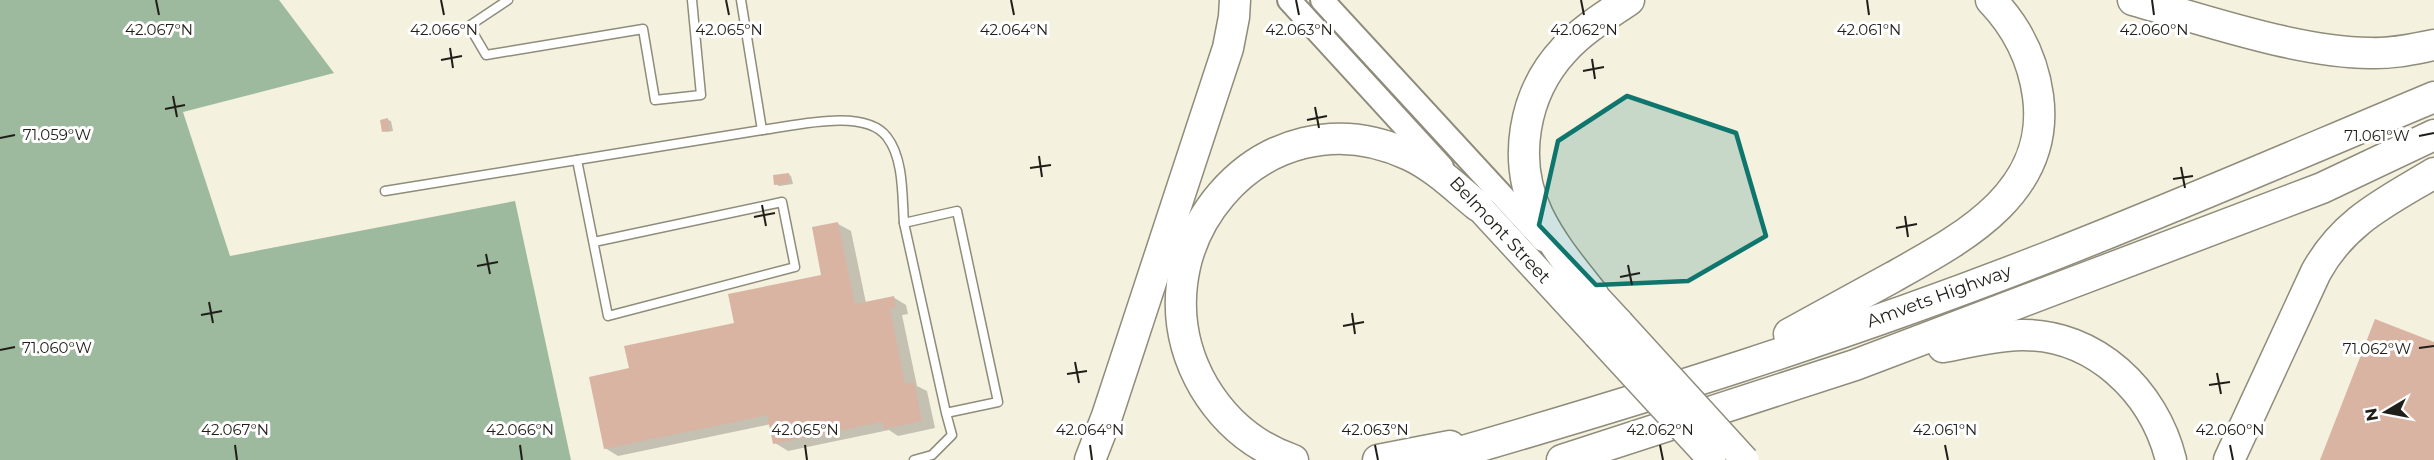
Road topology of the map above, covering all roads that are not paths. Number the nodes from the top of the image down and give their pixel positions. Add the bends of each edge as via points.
1 (508, 0) edge
2 (692, 0) edge
3 (741, 0) edge
4 (1235, 0) edge
5 (1289, 0) edge
6 (1322, 0) edge
7 (1629, 0) edge
8 (1991, 0) edge
9 (2133, 0) edge
10 (2434, 45) edge
11 (2434, 97) edge
12 (762, 130) junction
13 (2434, 135) edge
14 (577, 160) junction
15 (2434, 173) edge
16 (385, 191) dead end
17 (1478, 206) junction
18 (904, 223) junction
19 (594, 242) junction
20 (1593, 294) junction
21 (1608, 329) junction
22 (1855, 365) junction
23 (1722, 372) junction
24 (946, 413) junction
25 (1667, 427) junction
26 (1536, 430) junction
27 (914, 460) edge
28 (1090, 460) edge
29 (1293, 460) edge
30 (1378, 460) edge
31 (1432, 460) edge
32 (1563, 460) edge
33 (1593, 460) edge
34 (1712, 460) edge
35 (1745, 460) edge
36 (2171, 460) edge
37 (2229, 460) edge

1 - 2 lane via 469,26 486,55 643,29 655,100 701,95
3 - 12 lane
4 - 28 highway via 1228,48
5 - 17 main road, Belmont Street
6 - 20 main road, Belmont Street
7 - 20 highway via 1584,32 1554,62 1530,108 1526,129 1525,178 1531,199 1560,252
8 - 23 highway via 2021,39 2039,103 2036,143 2009,196 1963,237
9 - 10 highway via 2282,41 2323,48 2371,54
11 - 23 highway, Amvets Highway via 2053,255
12 - 14 lane
12 - 18 lane via 847,119 873,125 887,136 892,147 899,170
13 - 22 highway, Amvets Highway via 2322,188
14 - 16 lane
14 - 19 lane
15 - 37 highway via 2359,220 2330,250 2316,272
17 - 21 highway, Belmont Street
17 - 29 highway via 1431,166 1411,155 1381,144 1334,138 1273,153 1251,166 1215,204 1189,250 1182,276 1185,339 1199,378 1224,415 1262,446
18 - 24 lane
18 - 24 lane via 957,211 960,223 998,402
19 - 19 lane via 608,316 795,267 782,202
20 - 21 highway, Belmont Street
21 - 34 highway, Belmont Street, bridge
21 - 35 highway, Belmont Street, bridge
22 - 25 highway, Amvets Highway
22 - 36 highway via 1991,338 2051,338 2095,355 2133,385 2160,425
23 - 26 highway, Amvets Highway
24 - 27 lane via 952,435 932,455
25 - 32 highway, Amvets Highway
25 - 33 highway
26 - 30 highway
26 - 31 highway, Amvets Highway

